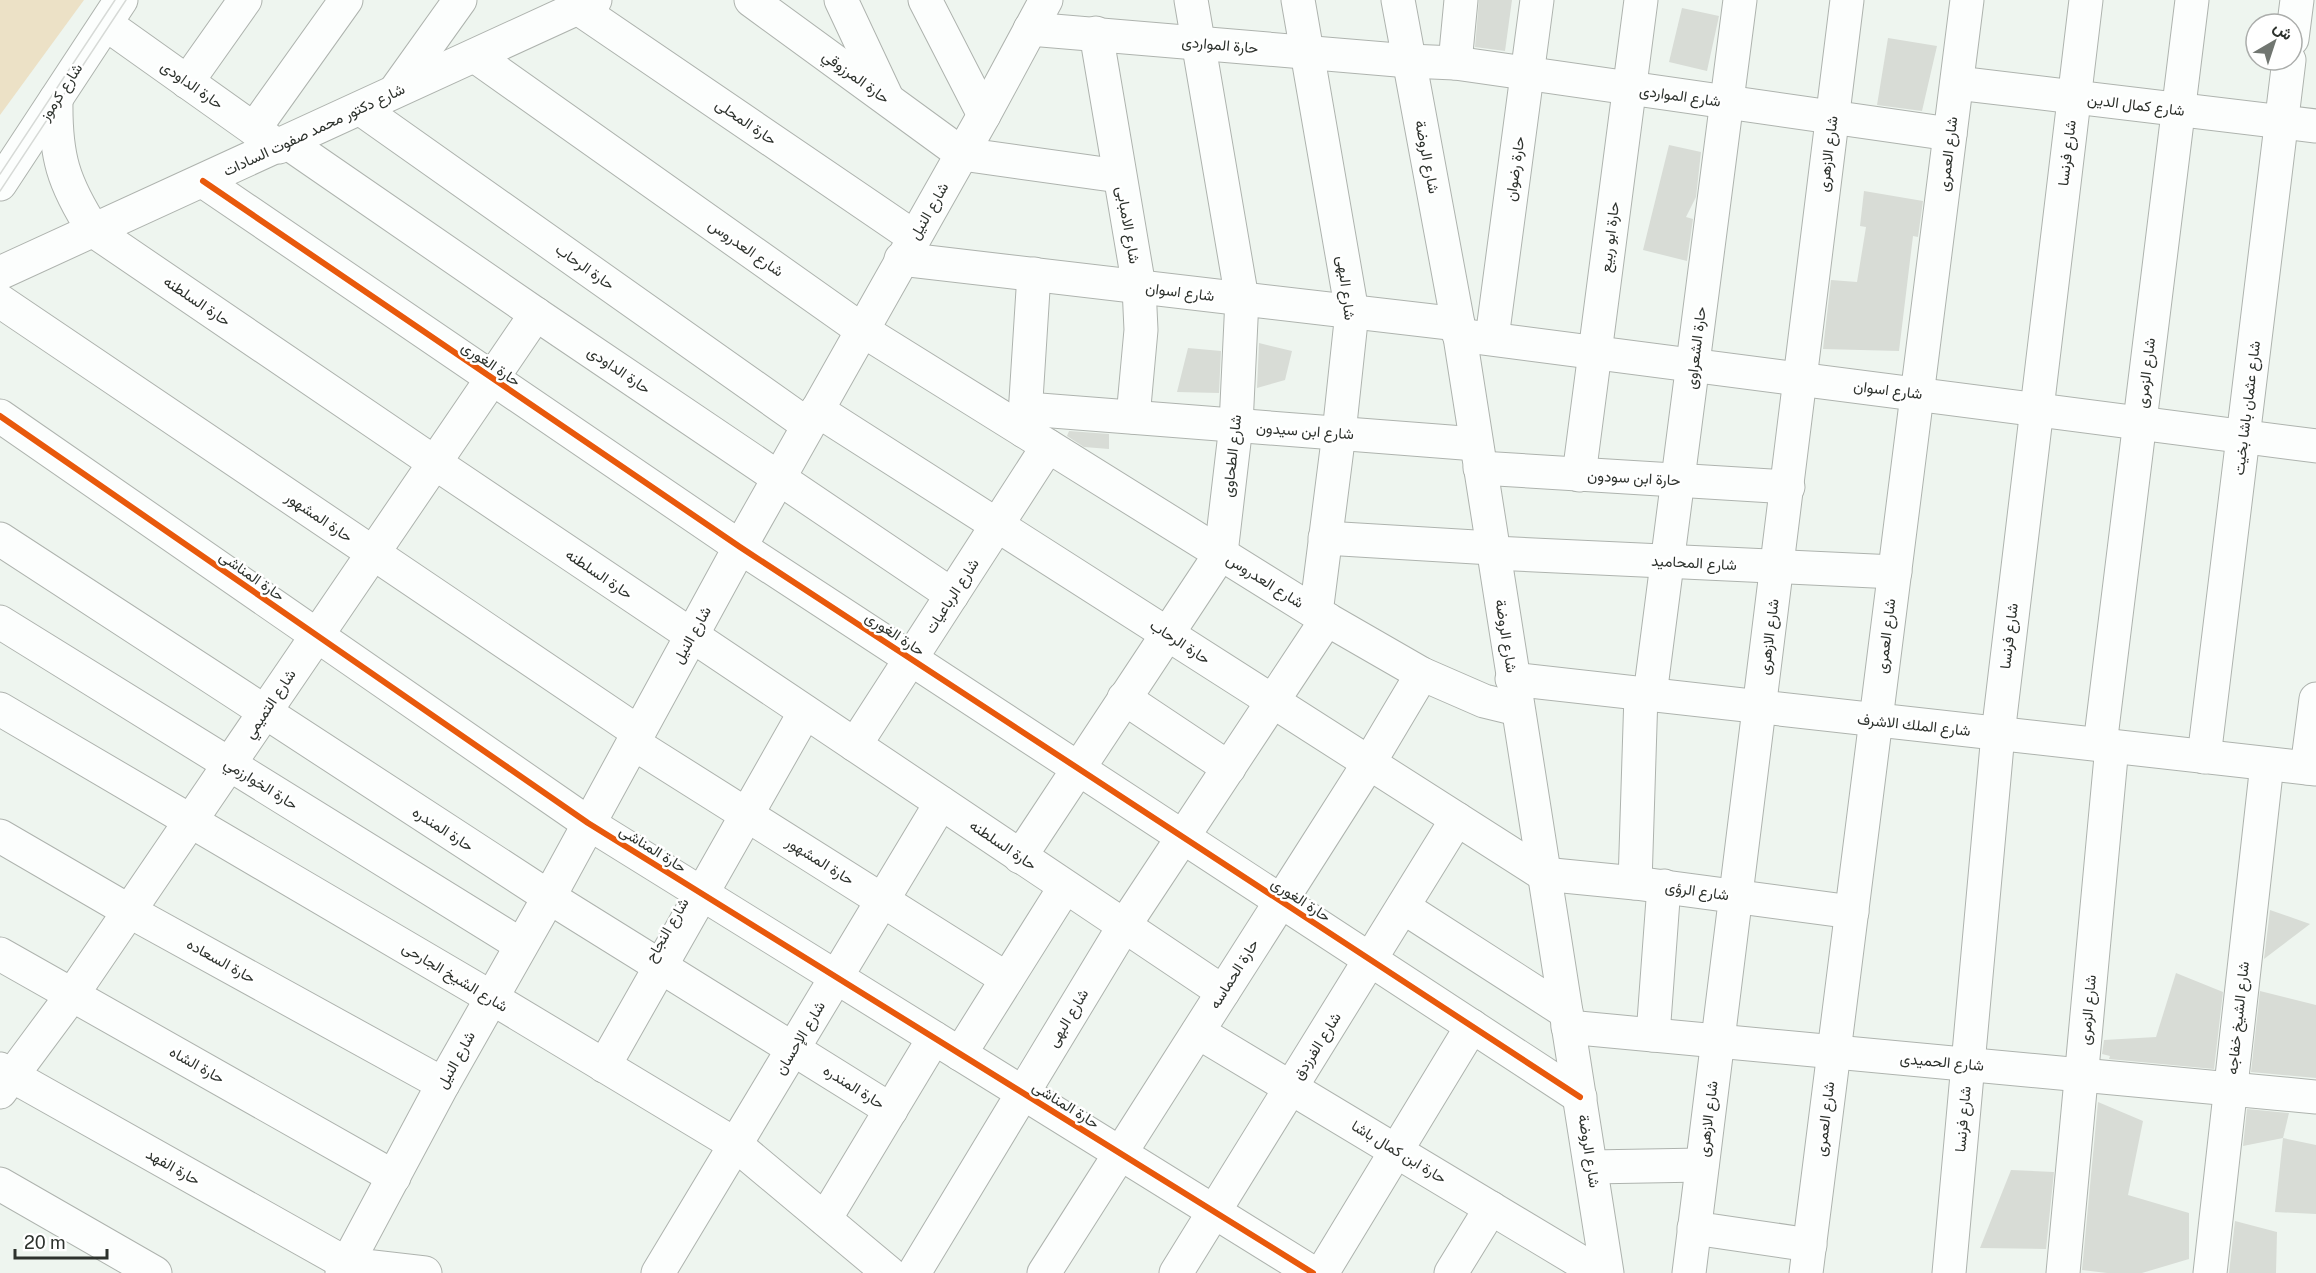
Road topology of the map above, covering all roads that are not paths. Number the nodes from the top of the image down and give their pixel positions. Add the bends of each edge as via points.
1 (245, 0) edge
2 (346, 0) edge
3 (460, 0) edge
4 (751, 0) edge
5 (841, 0) edge
6 (925, 0) edge
7 (1046, 0) edge
8 (1191, 0) edge
9 (1298, 0) edge
10 (1398, 0) edge
11 (1461, 0) edge
12 (1537, 0) edge
13 (1641, 0) edge
14 (1740, 0) edge
15 (1846, 0) edge
16 (1967, 0) edge
17 (2086, 0) edge
18 (2192, 0) edge
19 (586, 4) edge
20 (113, 12) edge
21 (1030, 29) junction
22 (1095, 33) junction
23 (1197, 43) junction
24 (1307, 52) junction
25 (475, 56) junction
26 (1409, 61) junction
27 (1455, 63) junction
28 (2288, 72) edge
29 (1527, 74) junction
30 (187, 82) junction
31 (1957, 83) junction
32 (1629, 88) junction
33 (394, 93) junction
34 (2074, 97) junction
35 (56, 99) junction
36 (888, 100) junction
37 (1727, 103) junction
38 (362, 108) junction
39 (2179, 110) junction
40 (984, 115) junction
41 (1832, 118) junction
42 (2282, 122) junction
43 (2316, 126) edge
44 (1950, 134) junction
45 (273, 140) junction
46 (962, 154) junction
47 (1119, 176) junction
48 (203, 181) junction
49 (0, 184) edge
50 (94, 231) junction
51 (908, 248) junction
52 (0, 273) edge
53 (1034, 274) junction
54 (1139, 287) junction
55 (1242, 299) junction
56 (0, 301) edge
57 (1352, 312) junction
58 (536, 314) junction
59 (862, 330) junction
60 (1459, 330) junction
61 (1492, 338) junction
62 (1595, 352) junction
63 (1694, 364) junction
64 (1801, 379) junction
65 (493, 380) junction
66 (1917, 393) junction
67 (2037, 409) junction
68 (0, 416) edge
69 (1133, 417) junction
70 (812, 418) junction
71 (2140, 423) junction
72 (1236, 425) junction
73 (1033, 428) junction
74 (1339, 433) junction
75 (2244, 436) junction
76 (2316, 446) edge
77 (1478, 456) junction
78 (435, 463) junction
79 (1579, 475) junction
80 (779, 477) junction
81 (1678, 481) junction
82 (1788, 488) junction
83 (997, 525) junction
84 (1325, 538) junction
85 (0, 539) edge
86 (740, 547) junction
87 (1493, 550) junction
88 (1221, 553) junction
89 (373, 554) junction
90 (1668, 561) junction
91 (1778, 567) junction
92 (1895, 572) junction
93 (952, 595) junction
94 (1321, 616) junction
95 (0, 622) edge
96 (1166, 633) junction
97 (317, 635) junction
98 (692, 635) junction
99 (911, 658) junction
100 (1422, 674) junction
101 (1515, 694) junction
102 (1646, 695) junction
103 (1124, 698) junction
104 (2316, 699) edge
105 (1273, 701) junction
106 (1760, 707) junction
107 (0, 710) edge
108 (805, 712) junction
109 (264, 713) junction
110 (1876, 720) junction
111 (1998, 734) junction
112 (635, 738) junction
113 (855, 745) junction
114 (2106, 746) junction
115 (2204, 757) junction
116 (1369, 763) junction
117 (229, 764) junction
118 (2267, 764) junction
119 (1078, 768) junction
120 (1229, 768) junction
121 (2312, 769) edge
122 (941, 803) junction
123 (747, 814) junction
124 (1457, 819) junction
125 (190, 821) junction
126 (588, 823) junction
127 (0, 836) edge
128 (1183, 837) junction
129 (1020, 856) junction
130 (1543, 874) junction
131 (1650, 884) junction
132 (1065, 887) junction
133 (702, 893) junction
134 (1736, 896) junction
135 (549, 897) junction
136 (883, 900) junction
137 (1281, 901) junction
138 (1403, 907) junction
139 (129, 911) junction
140 (1852, 912) junction
141 (1124, 926) junction
142 (521, 945) junction
143 (0, 954) edge
144 (1370, 960) junction
145 (660, 966) junction
146 (836, 977) junction
147 (1007, 979) junction
148 (1223, 992) junction
149 (72, 995) junction
150 (492, 998) junction
151 (1567, 1019) junction
152 (1472, 1026) junction
153 (1198, 1032) junction
154 (1653, 1035) junction
155 (1718, 1041) junction
156 (947, 1046) junction
157 (793, 1049) junction
158 (1834, 1052) junction
159 (1968, 1064) junction
160 (604, 1066) junction
161 (2082, 1075) junction
162 (4, 1079) edge
163 (443, 1084) junction
164 (1291, 1088) junction
165 (2230, 1089) junction
166 (1022, 1092) junction
167 (1580, 1097) junction
168 (2316, 1097) edge
169 (891, 1110) junction
170 (736, 1145) junction
171 (1396, 1151) junction
172 (1120, 1154) junction
173 (1702, 1165) junction
174 (1591, 1167) junction
175 (394, 1177) junction
176 (0, 1184) edge
177 (1491, 1208) junction
178 (1214, 1212) junction
179 (825, 1219) junction
180 (1694, 1228) junction
181 (1808, 1259) edge
182 (344, 1269) edge
183 (155, 1273) edge
184 (425, 1273) edge
185 (658, 1273) edge
186 (889, 1273) edge
187 (914, 1273) edge
188 (1044, 1273) edge
189 (1176, 1273) edge
190 (1313, 1273) edge
191 (1322, 1273) edge
192 (1451, 1273) edge
193 (1599, 1273) edge
194 (1607, 1273) edge
195 (1689, 1273) edge
196 (1949, 1273) edge
197 (2063, 1273) edge
198 (2210, 1273) edge

1 - 30 street
2 - 45 street
3 - 33 street
4 - 36 street, حارة المرزوقي
5 - 36 street
6 - 40 street
7 - 21 street, شارع النيل
8 - 23 street, شارع الطحاوى
9 - 24 street, شارع البهى
10 - 26 street, شارع الروضة
11 - 27 street
12 - 29 street, حارة رضوان
13 - 32 street, حارة ابو ربيع
14 - 37 street, حارة الشعراوى
15 - 41 street, شارع الازهرى
16 - 31 street, شارع العمرى
17 - 34 street, شارع فرنسا
18 - 39 street, شارع الزمرى
19 - 25 street, شارع دكتور محمد صفوت السادات
19 - 51 street, حارة المحلى
20 - 30 street, حارة الداودى
20 - 35 street, شارع كرموز
21 - 22 street, حارة المواردى
21 - 40 street, شارع النيل
22 - 23 street, حارة المواردى
22 - 47 street, شارع الامبابى
23 - 24 street, حارة المواردى
23 - 55 street, شارع الطحاوى
24 - 26 street, حارة المواردى
24 - 57 street, شارع البهى
25 - 33 street, شارع دكتور محمد صفوت السادات
25 - 59 street, شارع العدروس
26 - 27 street, شارع المواردى
26 - 60 street, شارع الروضة
27 - 29 street, شارع المواردى
28 - 42 street, شارع عثمان باشا بخيت
29 - 32 street, شارع المواردى
29 - 61 street, حارة رضوان
30 - 45 street, حارة الداودى
31 - 34 street, شارع كمال الدين
31 - 44 street, شارع العمرى
32 - 37 street, شارع المواردى
32 - 62 street, حارة ابو ربيع
33 - 38 street, شارع دكتور محمد صفوت السادات
34 - 39 street, شارع كمال الدين
34 - 67 street, شارع فرنسا
35 - 49 street, شارع كرموز
35 - 50 street, حارة السلطنه via 62,169 75,201
36 - 46 street, حارة المرزوقي
37 - 41 street, شارع المواردى
37 - 63 street, حارة الشعراوى
38 - 45 street, شارع دكتور محمد صفوت السادات
38 - 70 street, حارة الرحاب
39 - 42 street, شارع كمال الدين
39 - 71 street, شارع الزمرى
40 - 46 street, شارع النيل
41 - 44 street, شارع المواردى
41 - 64 street, شارع الازهرى
42 - 43 street, شارع كمال الدين
42 - 75 street, شارع عثمان باشا بخيت
44 - 66 street, شارع العمرى
45 - 48 street, شارع دكتور محمد صفوت السادات
45 - 58 street, حارة الداودى
46 - 47 street
46 - 51 street, شارع النيل
47 - 54 street, شارع الامبابى
48 - 50 street, شارع دكتور محمد صفوت السادات
48 - 65 street, حارة الغورى
50 - 52 street, شارع دكتور محمد صفوت السادات
50 - 78 street, حارة السلطنه
51 - 53 street, شارع اسوان
51 - 59 street, شارع النيل
53 - 54 street, شارع اسوان
53 - 73 street
54 - 55 street, شارع اسوان
54 - 69 street, شارع الامبابى via 1141,330
55 - 57 street, شارع اسوان
55 - 72 street, شارع الطحاوى
56 - 89 street, حارة المشهور
57 - 60 street, شارع اسوان
57 - 74 street, شارع البهى
58 - 65 street, شارع التميمي
58 - 80 street, حارة الداودى
59 - 70 street, شارع النيل
59 - 73 street, شارع العدروس
60 - 61 street, شارع اسوان
60 - 77 street, شارع الروضة
61 - 62 street, شارع اسوان
62 - 63 street, شارع اسوان
62 - 79 street, حارة ابو ربيع
63 - 64 street, شارع اسوان
63 - 81 street, حارة الشعراوى
64 - 66 street, شارع اسوان
64 - 82 street, شارع الازهرى
65 - 78 street, شارع التميمي
65 - 86 street, حارة الغورى
66 - 67 street, شارع اسوان
66 - 92 street, شارع العمرى
67 - 71 street, شارع اسوان
67 - 111 street, شارع فرنسا
68 - 97 street, حارة المناشى
69 - 72 street, شارع ابن سيدون
69 - 73 street, شارع ابن سيدون
70 - 80 street, شارع النيل
70 - 83 street, حارة الرحاب
71 - 75 street, شارع اسوان
71 - 114 street, شارع الزمرى
72 - 74 street, شارع ابن سيدون
72 - 88 street, شارع الطحاوى
73 - 83 street, شارع الرباعيات
73 - 88 street, شارع العدروس
74 - 77 street, شارع ابن سيدون
74 - 84 street, شارع البهى
75 - 76 street, شارع اسوان
75 - 115 street, شارع عثمان باشا بخيت
77 - 79 street, حارة ابن سودون
77 - 87 street, شارع الروضة
78 - 89 street, شارع التميمي
78 - 98 street, حارة السلطنه
79 - 81 street, حارة ابن سودون
80 - 86 street, شارع النيل
80 - 93 street, حارة الداودى
81 - 82 street, حارة ابن سودون
81 - 90 street, حارة الشعراوى
82 - 91 street, شارع الازهرى
83 - 93 street, شارع الرباعيات
83 - 96 street, حارة الرحاب
84 - 87 street, شارع المحاميد
84 - 94 street, شارع البهى
85 - 109 street, حارة المندره
86 - 98 street, شارع النيل
86 - 99 street, حارة الغورى
87 - 90 street, شارع المحاميد
87 - 101 street, شارع الروضة
88 - 94 street, شارع العدروس
88 - 96 street, شارع الطحاوى
89 - 97 street, شارع التميمي
89 - 112 street, حارة المشهور
90 - 91 street, شارع المحاميد
90 - 102 street, حارة الشعراوى
91 - 92 street, شارع المحاميد
91 - 106 street, شارع الازهرى
92 - 110 street, شارع العمرى
93 - 99 street, شارع الرباعيات
94 - 100 street, شارع العدروس
94 - 105 street, شارع البهى
95 - 117 street, حارة الخوارزمي
96 - 103 street, شارع الطحاوى
96 - 105 street, حارة الرحاب
97 - 109 street, شارع التميمي
97 - 126 street, حارة المناشى
98 - 108 street, حارة السلطنه
98 - 112 street, شارع النيل
99 - 113 street, شارع الرباعيات
99 - 119 street, حارة الغورى
100 - 101 street, شارع العدروس via 1484,701
100 - 116 street, حارة الحماسه
101 - 102 street, شارع الملك الاشرف
101 - 130 street, شارع الروضة
102 - 106 street, شارع الملك الاشرف
102 - 131 street, حارة الشعراوى
103 - 119 street, شارع الطحاوى
103 - 120 street
104 - 121 street
105 - 116 street, حارة الرحاب
105 - 120 street, شارع البهى
106 - 110 street, شارع الملك الاشرف
106 - 134 street, شارع الازهرى
107 - 125 street, شارع الشيخ الجارحى
108 - 113 street, حارة السلطنه
108 - 123 street, شارع النجاح
109 - 117 street, شارع التميمي
109 - 135 street, حارة المندره
110 - 111 street, شارع الملك الاشرف
110 - 140 street, شارع العمرى
111 - 114 street, شارع الملك الاشرف
111 - 159 street, شارع فرنسا
112 - 123 street, حارة المشهور
112 - 126 street, شارع النيل
113 - 122 street, حارة السلطنه
114 - 115 street, شارع الملك الاشرف
114 - 161 street, شارع الزمرى
115 - 118 street, شارع الملك الاشرف
116 - 124 street, حارة الرحاب
116 - 137 street, حارة الحماسه
117 - 125 street, شارع التميمي
117 - 142 street, حارة الخوارزمي
118 - 121 street, شارع الملك الاشرف
118 - 165 street, شارع الشيخ خفاجه
119 - 128 street, حارة الغورى
119 - 129 street, شارع الطحاوى
120 - 128 street, شارع البهى
122 - 129 street, حارة السلطنه
122 - 136 street, شارع الإحسان
123 - 133 street, شارع النجاح
123 - 136 street, حارة المشهور
124 - 130 street, حارة الرحاب
124 - 138 street, شارع الفرزدق
125 - 139 street, شارع التميمي
125 - 150 street, شارع الشيخ الجارحى
126 - 133 street, حارة المناشى
126 - 135 street, شارع النيل
127 - 139 street, حارة السعاده
128 - 137 street, حارة الغورى
128 - 141 street, شارع البهى
129 - 132 street, حارة السلطنه
130 - 131 street, شارع الرؤى
130 - 151 street, شارع الروضة
131 - 134 street, شارع الرؤى
131 - 154 street, حارة الشعراوى
132 - 141 street, حارة السلطنه
132 - 147 street
133 - 145 street, شارع النجاح
133 - 146 street, حارة المناشى
134 - 140 street, شارع الرؤى
134 - 155 street, شارع الازهرى
135 - 142 street, شارع النيل
135 - 145 street, حارة المندره
136 - 146 street, شارع الإحسان
136 - 147 street, حارة المشهور
137 - 144 street, حارة الغورى
137 - 148 street, حارة الحماسه
138 - 144 street, شارع الفرزدق
138 - 151 street
139 - 149 street, شارع التميمي
139 - 163 street, حارة السعاده
140 - 158 street, شارع العمرى
141 - 148 street, حارة السلطنه
141 - 166 street, شارع البهى
142 - 150 street, شارع النيل
143 - 149 street, حارة الشاه
144 - 152 street, حارة الغورى
144 - 164 street, شارع الفرزدق
145 - 157 street, حارة المندره
145 - 160 street, شارع النجاح
146 - 156 street, حارة المناشى
146 - 157 street, شارع الإحسان
147 - 156 street
148 - 153 street, حارة الحماسه
149 - 162 street, شارع التميمي
149 - 175 street, حارة الشاه
150 - 160 street, شارع الشيخ الجارحى
150 - 163 street, شارع النيل
151 - 154 street, شارع الحميدى
151 - 167 street, شارع الروضة
152 - 167 street, حارة الغورى
152 - 171 street
153 - 164 street, حارة ابن كمال باشا
153 - 172 street, حارة الحماسه
154 - 155 street, شارع الحميدى
155 - 158 street, شارع الحميدى
155 - 173 street, شارع الازهرى
156 - 166 street, حارة المناشى
156 - 169 street
157 - 169 street, حارة المندره
157 - 170 street, شارع الإحسان
158 - 159 street, شارع الحميدى
158 - 181 street, شارع العمرى
159 - 161 street, شارع الحميدى
159 - 196 street, شارع فرنسا
160 - 170 street, شارع الشيخ الجارحى
161 - 165 street, شارع الحميدى
161 - 197 street, شارع الزمرى
162 - 182 street, حارة الفهد
163 - 175 street, شارع النيل
164 - 171 street, حارة ابن كمال باشا
164 - 178 street, شارع الفرزدق
165 - 168 street, شارع الحميدى
165 - 198 street, شارع الشيخ خفاجه
166 - 172 street, حارة المناشى
166 - 187 street, شارع البهى
167 - 174 street, شارع الروضة
169 - 179 street
170 - 179 street, شارع الشيخ الجارحى
170 - 185 street, شارع الإحسان
171 - 177 street, حارة ابن كمال باشا
171 - 191 street
172 - 178 street, حارة المناشى
172 - 188 street, حارة الحماسه
173 - 174 street
173 - 180 street, شارع الازهرى
174 - 194 street, شارع الروضة
175 - 182 street, شارع النيل
176 - 183 street
177 - 192 street
177 - 193 street, حارة ابن كمال باشا
178 - 189 street, شارع الفرزدق
178 - 190 street, حارة المناشى
179 - 186 street, شارع الشيخ الجارحى
180 - 181 street
180 - 195 street, شارع الازهرى
182 - 184 street

